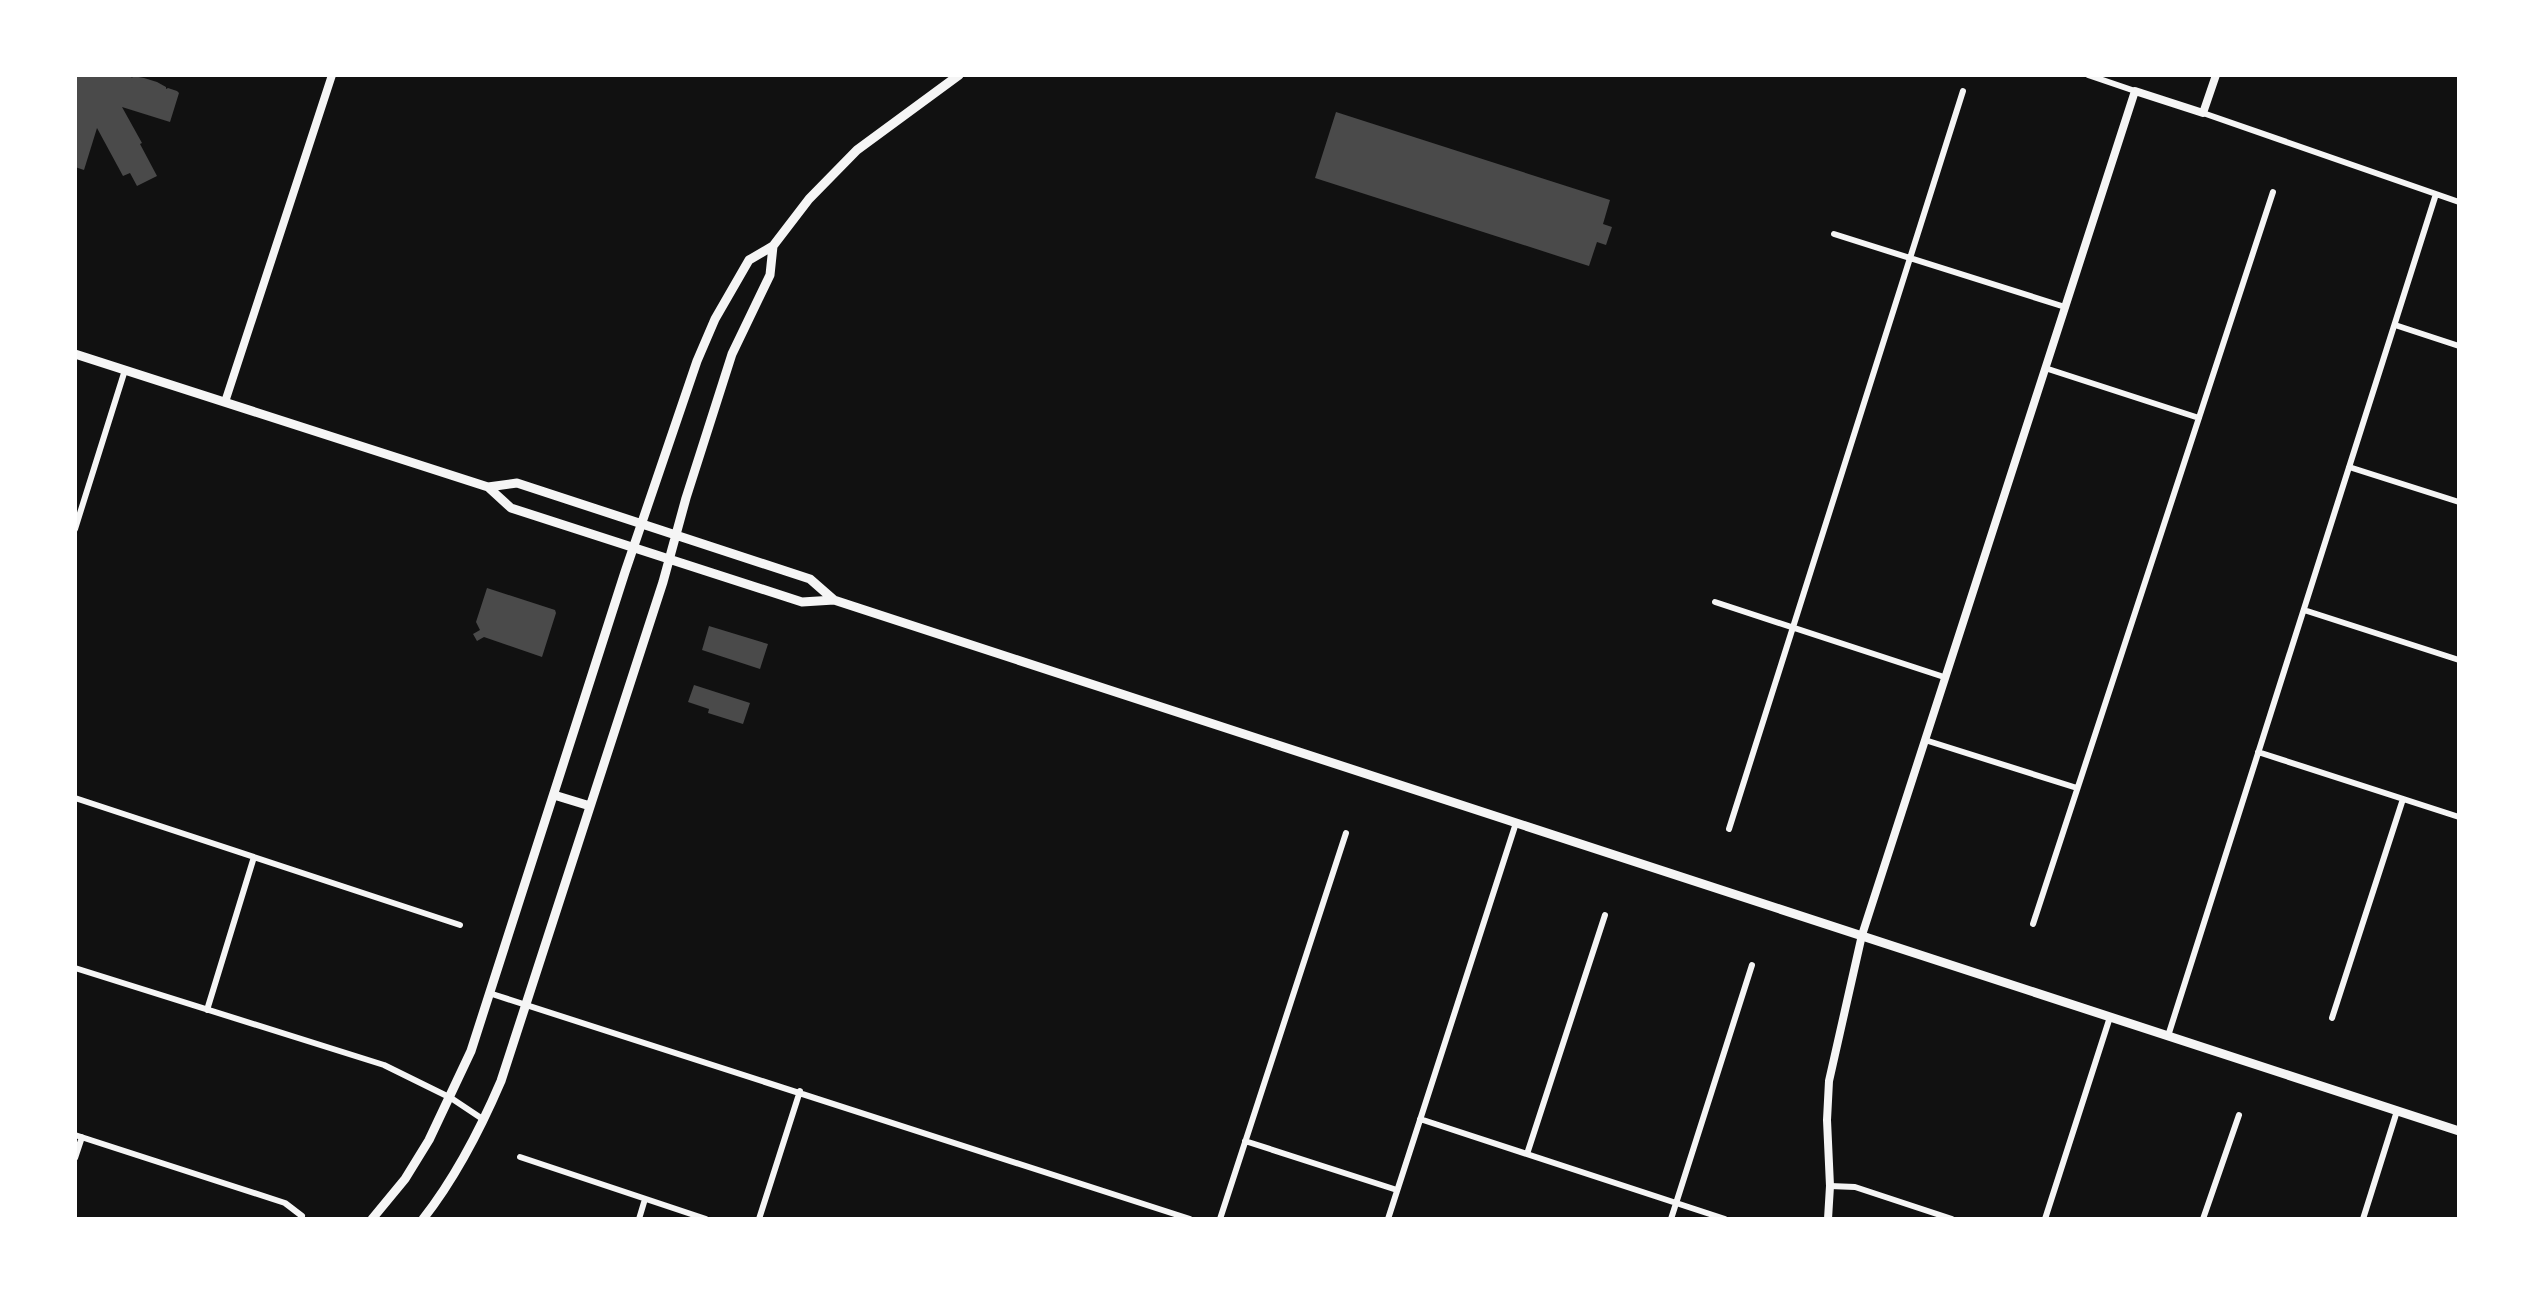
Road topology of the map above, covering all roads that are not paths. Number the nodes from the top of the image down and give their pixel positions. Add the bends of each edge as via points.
1 (332, 75) edge
2 (958, 75) edge
3 (2088, 75) edge
4 (2216, 75) edge
5 (1964, 91) dead end
6 (2135, 91) junction
7 (2203, 114) junction
8 (2273, 192) dead end
9 (2436, 194) junction
10 (2459, 202) edge
11 (1834, 234) dead end
12 (773, 246) junction
13 (1910, 257) junction
14 (2065, 307) junction
15 (2395, 325) junction
16 (2459, 346) edge
17 (75, 354) edge
18 (2045, 368) junction
19 (125, 370) junction
20 (225, 402) junction
21 (2199, 418) junction
22 (2349, 467) junction
23 (488, 487) junction
24 (2459, 502) edge
25 (642, 524) junction
26 (75, 529) edge
27 (676, 535) junction
28 (634, 548) junction
29 (669, 559) junction
30 (834, 600) junction
31 (1715, 602) dead end
32 (2304, 610) junction
33 (1792, 627) junction
34 (2459, 660) edge
35 (1944, 677) junction
36 (1925, 740) junction
37 (2258, 752) junction
38 (2077, 788) junction
39 (554, 795) junction
40 (75, 799) edge
41 (2403, 799) junction
42 (590, 806) junction
43 (2459, 817) edge
44 (1516, 823) junction
45 (1729, 829) dead end
46 (1346, 834) dead end
47 (254, 857) junction
48 (1605, 915) dead end
49 (2033, 924) dead end
50 (460, 925) dead end
51 (1862, 935) junction
52 (1752, 965) dead end
53 (75, 968) edge
54 (489, 993) junction
55 (526, 1004) junction
56 (207, 1010) junction
57 (2110, 1017) junction
58 (2332, 1018) dead end
59 (2168, 1036) junction
60 (800, 1091) junction
61 (451, 1098) junction
62 (2398, 1111) junction
63 (2239, 1115) dead end
64 (1420, 1119) junction
65 (484, 1120) junction
66 (2459, 1131) edge
67 (79, 1136) edge
68 (1245, 1141) junction
69 (1527, 1154) junction
70 (520, 1157) dead end
71 (75, 1158) edge
72 (1830, 1186) junction
73 (1397, 1190) junction
74 (645, 1199) junction
75 (1676, 1202) junction
76 (302, 1216) dead end
77 (372, 1219) edge
78 (423, 1219) edge
79 (639, 1219) edge
80 (706, 1219) edge
81 (758, 1219) edge
82 (1190, 1219) edge
83 (1220, 1219) edge
84 (1388, 1219) edge
85 (1671, 1219) edge
86 (1725, 1219) edge
87 (1828, 1219) edge
88 (1952, 1219) edge
89 (2045, 1219) edge
90 (2203, 1219) edge
91 (2363, 1219) edge

1 - 20 street
2 - 12 main road via 857,150 809,199
3 - 6 street
4 - 7 street
5 - 13 street
6 - 7 street
6 - 14 street
7 - 9 street
8 - 21 street
9 - 10 street
9 - 15 street
11 - 13 street
12 - 25 main road via 749,260 706,338
12 - 27 main road via 770,275 732,354
13 - 14 street
13 - 33 street
14 - 18 street
15 - 16 street
15 - 22 street
17 - 19 main road
18 - 21 street
18 - 35 street
19 - 20 main road
19 - 26 street
20 - 23 main road
21 - 38 street
22 - 24 street
22 - 32 street
23 - 25 main road via 517,483
23 - 28 main road via 511,508
25 - 27 main road
25 - 28 main road
27 - 29 main road
27 - 30 main road via 810,579
28 - 29 main road
28 - 39 main road
29 - 30 main road via 802,602
29 - 42 main road
30 - 44 main road
31 - 33 street
32 - 34 street
32 - 37 street
33 - 35 street
33 - 45 street
35 - 36 street
36 - 38 street
36 - 51 street
37 - 41 street
37 - 59 street
38 - 49 street
39 - 42 main road
39 - 54 main road
40 - 47 street
41 - 43 street
41 - 58 street
42 - 55 main road
44 - 51 main road
44 - 64 street
46 - 68 street
47 - 50 street
47 - 56 street
48 - 69 street
51 - 57 main road
51 - 72 street via 1829,1081
52 - 75 street
53 - 56 street
54 - 55 street
54 - 61 main road
55 - 60 street
55 - 65 main road
56 - 61 street via 384,1065
57 - 59 main road
57 - 89 street
59 - 62 main road
60 - 81 street
60 - 82 street
61 - 65 street
61 - 77 main road via 404,1180
62 - 66 main road
62 - 91 street
63 - 90 street
64 - 69 street
64 - 73 street
65 - 78 main road
67 - 71 street
67 - 76 street via 285,1203
68 - 73 street
68 - 83 street
69 - 75 street
70 - 74 street
72 - 87 street
72 - 88 street via 1855,1187
73 - 84 street
74 - 79 street
74 - 80 street
75 - 85 street
75 - 86 street

